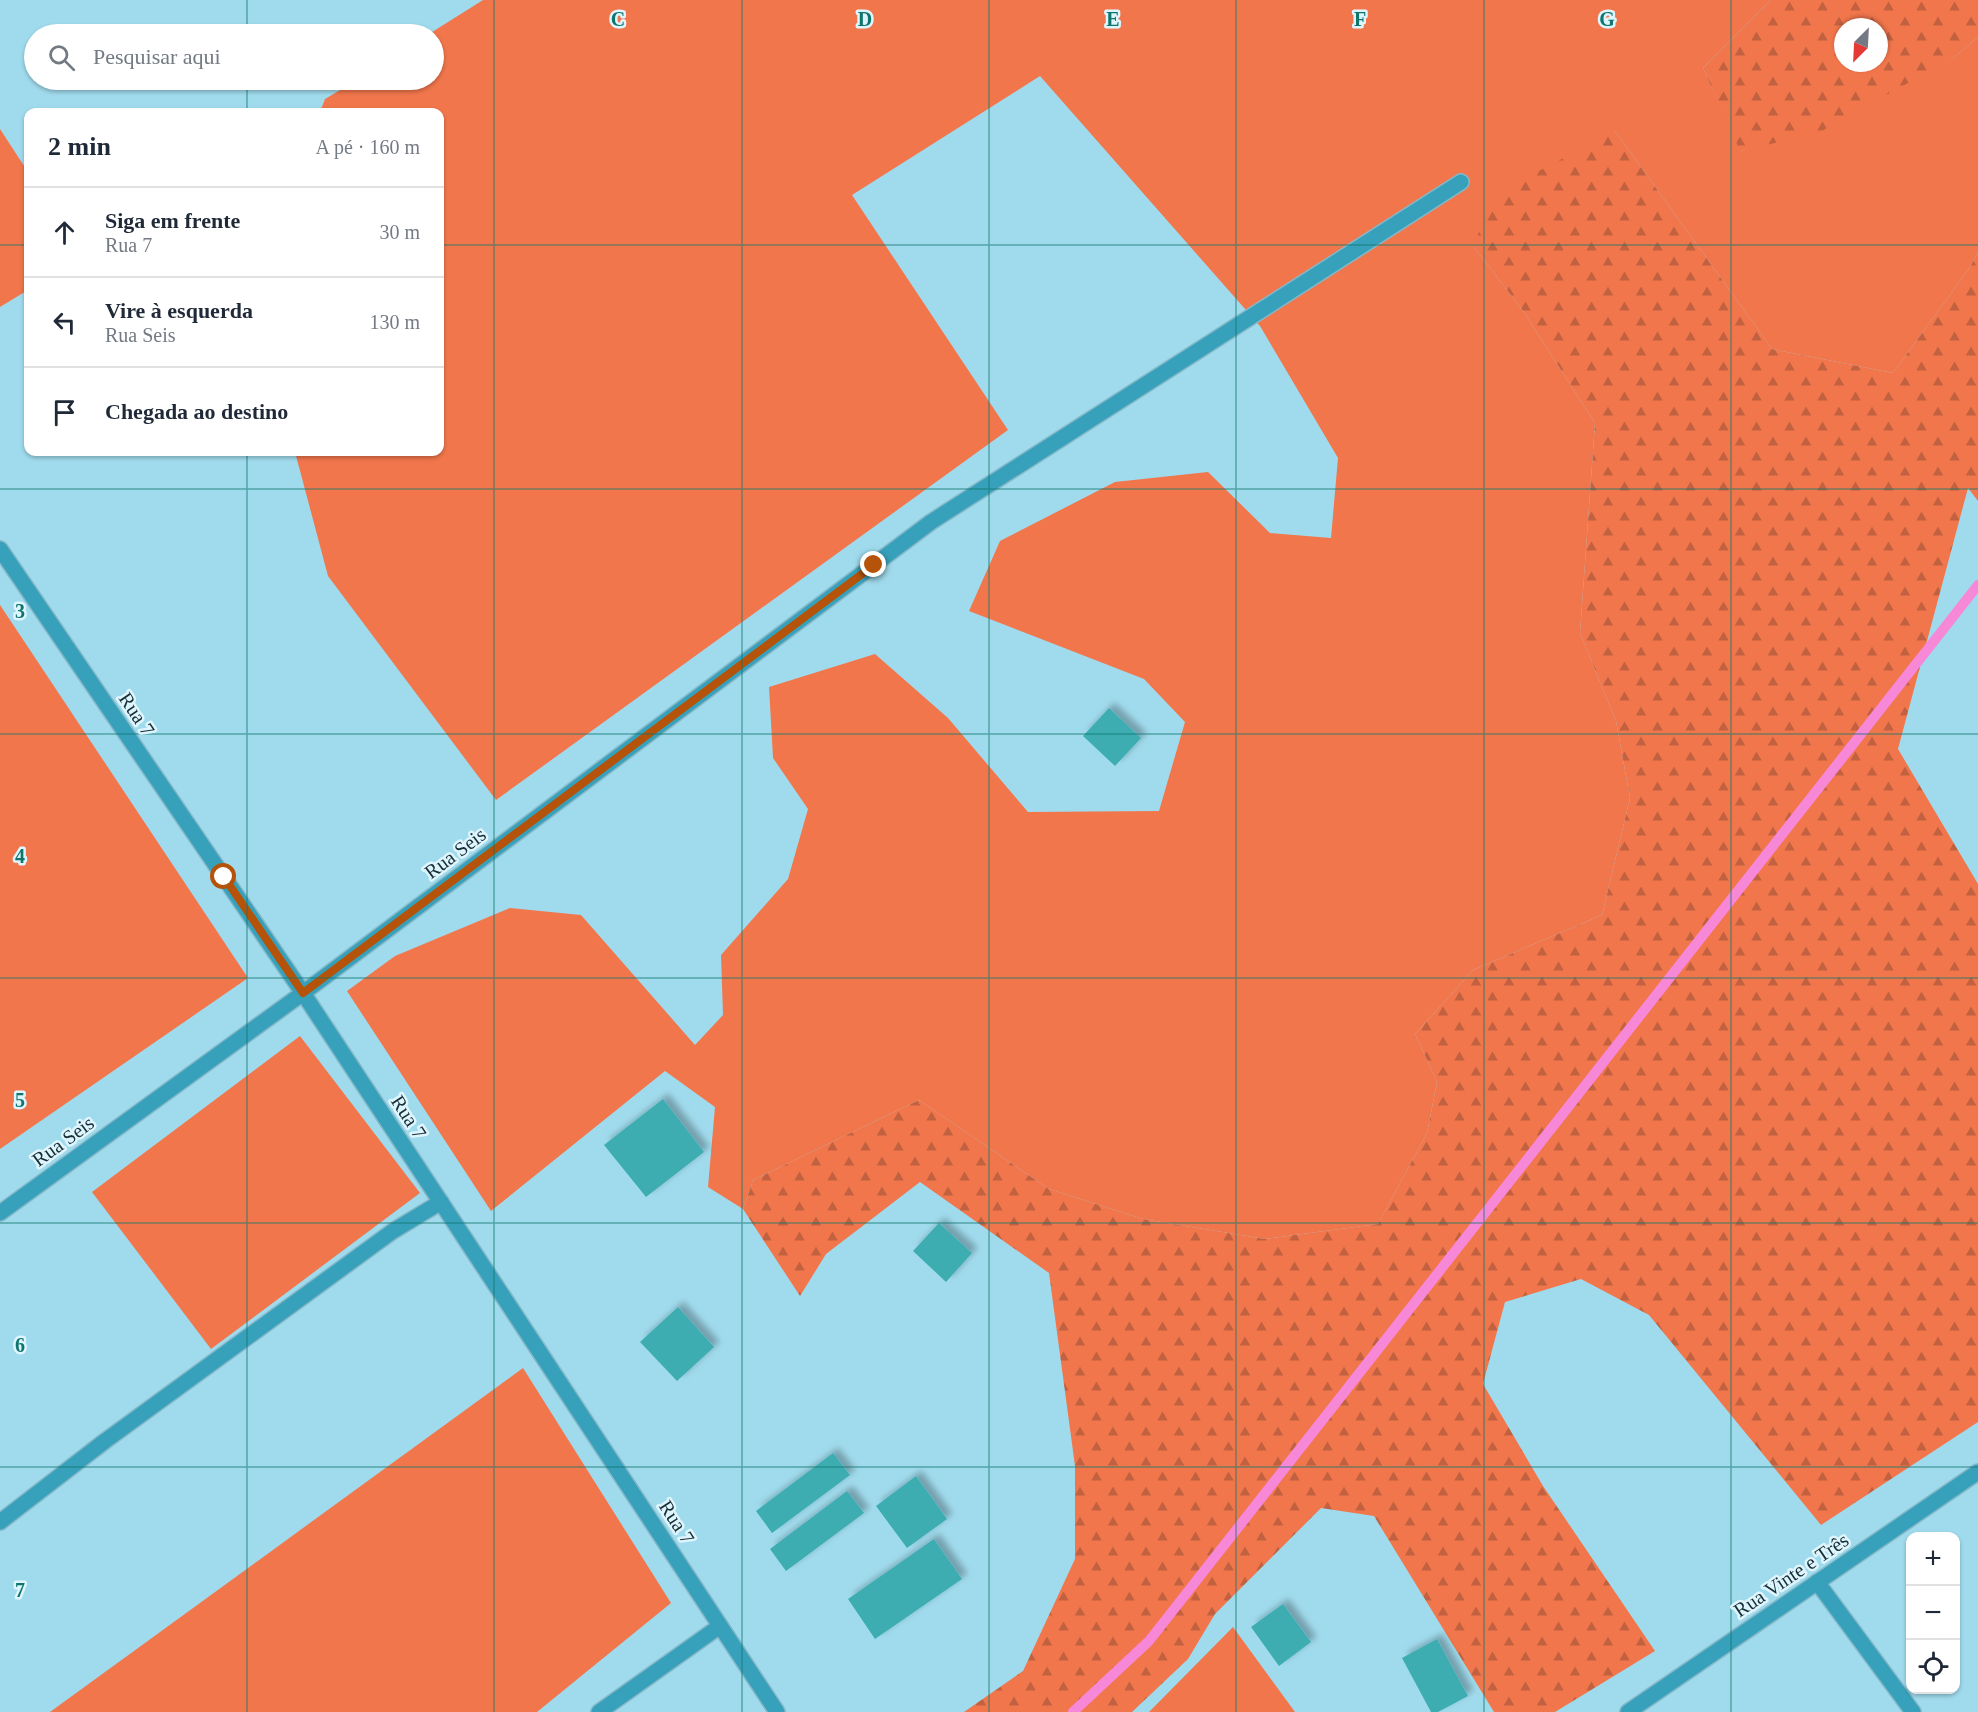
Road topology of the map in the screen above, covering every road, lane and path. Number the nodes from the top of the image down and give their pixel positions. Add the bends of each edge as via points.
1 (1461, 182) dead end
2 (0, 549) edge
3 (303, 993) junction
4 (441, 1202) junction
5 (0, 1213) edge
6 (1978, 1472) edge
7 (0, 1522) edge
8 (1817, 1582) junction
9 (720, 1626) junction
10 (599, 1712) edge
11 (777, 1712) edge
12 (1628, 1712) edge
13 (1913, 1712) edge

1 - 3 street, Rua Seis via 931,522
2 - 3 street, Rua 7
3 - 4 street, Rua 7
3 - 5 street, Rua Seis
4 - 7 street via 393,1231
4 - 9 street, Rua 7
6 - 8 street, Rua Vinte e Três
8 - 12 street, Rua Vinte e Três
8 - 13 street
9 - 10 street
9 - 11 street, Rua 7

